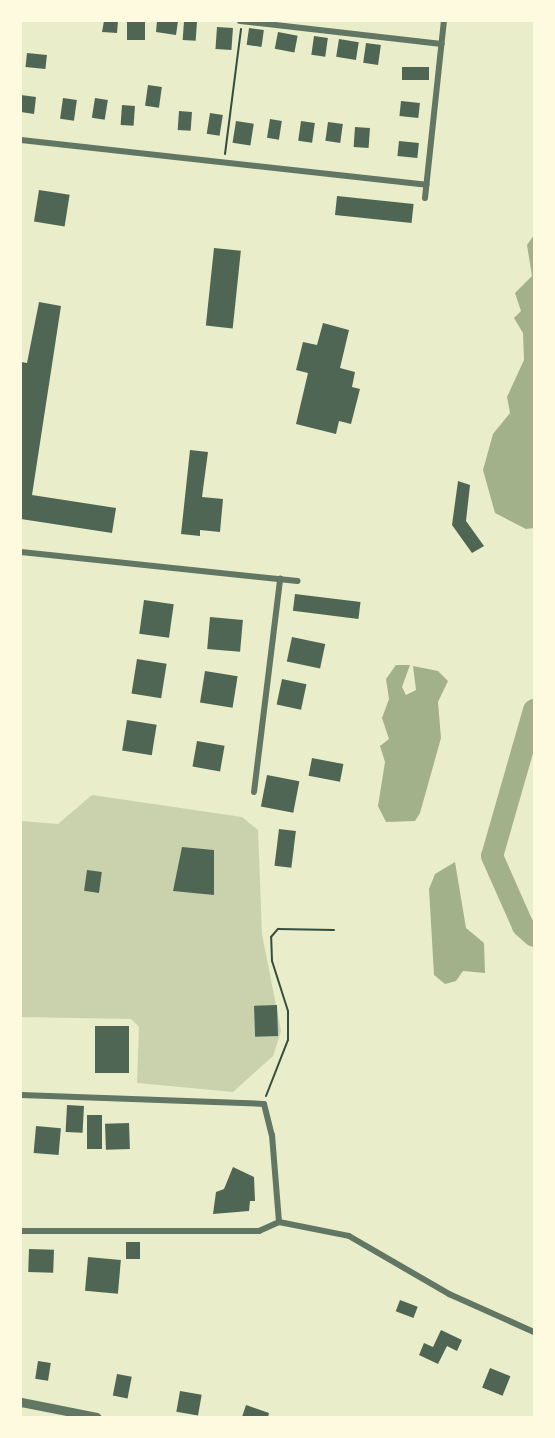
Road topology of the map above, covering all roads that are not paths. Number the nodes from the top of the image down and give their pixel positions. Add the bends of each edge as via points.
1 (241, 21) edge
2 (444, 21) edge
3 (442, 44) junction
4 (21, 140) edge
5 (427, 185) junction
6 (425, 198) dead end
7 (21, 552) edge
8 (280, 579) junction
9 (297, 581) dead end
10 (254, 792) dead end
11 (21, 1095) edge
12 (279, 1222) junction
13 (21, 1231) edge
14 (534, 1332) edge
15 (21, 1402) edge
16 (97, 1417) edge

1 - 3 street
2 - 3 street
3 - 5 street
4 - 5 street
5 - 6 street
7 - 8 street
8 - 9 street
8 - 10 street
11 - 12 street via 264,1104 272,1135
12 - 13 street via 260,1231
12 - 14 street via 349,1236 449,1294
15 - 16 street

